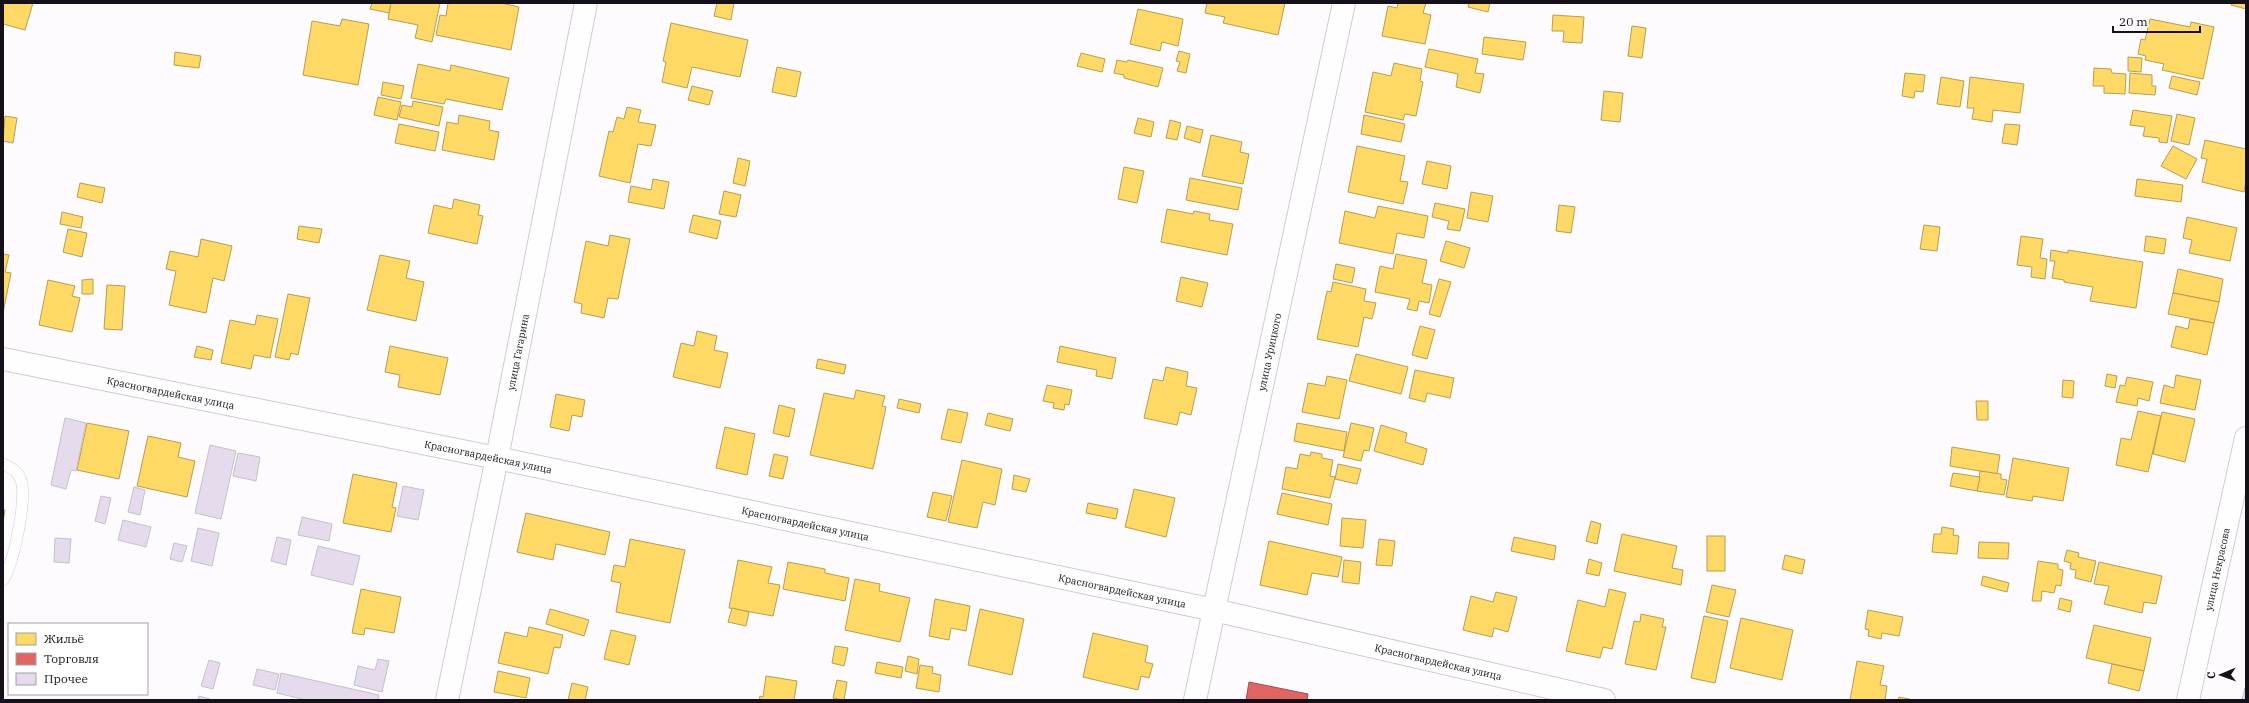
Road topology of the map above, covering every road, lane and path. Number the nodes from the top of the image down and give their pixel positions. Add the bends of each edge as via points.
1 (586, 3) edge
2 (1344, 3) edge
3 (3, 359) edge
4 (2246, 438) edge
5 (497, 458) junction
6 (3, 464) edge
7 (3, 580) edge
8 (1214, 610) junction
9 (447, 700) edge
10 (1195, 700) edge
11 (1604, 700) edge
12 (2188, 700) edge

1 - 5 street, улица Гагарина
2 - 8 street, улица Урицкого
3 - 5 street, Красногвардейская улица
4 - 12 street, улица Некрасова
5 - 8 street, Красногвардейская улица
5 - 9 street, улица Гагарина
6 - 7 lane via 14,469 21,479 23,496 12,560
8 - 10 street, улица Урицкого
8 - 11 street, Красногвардейская улица

